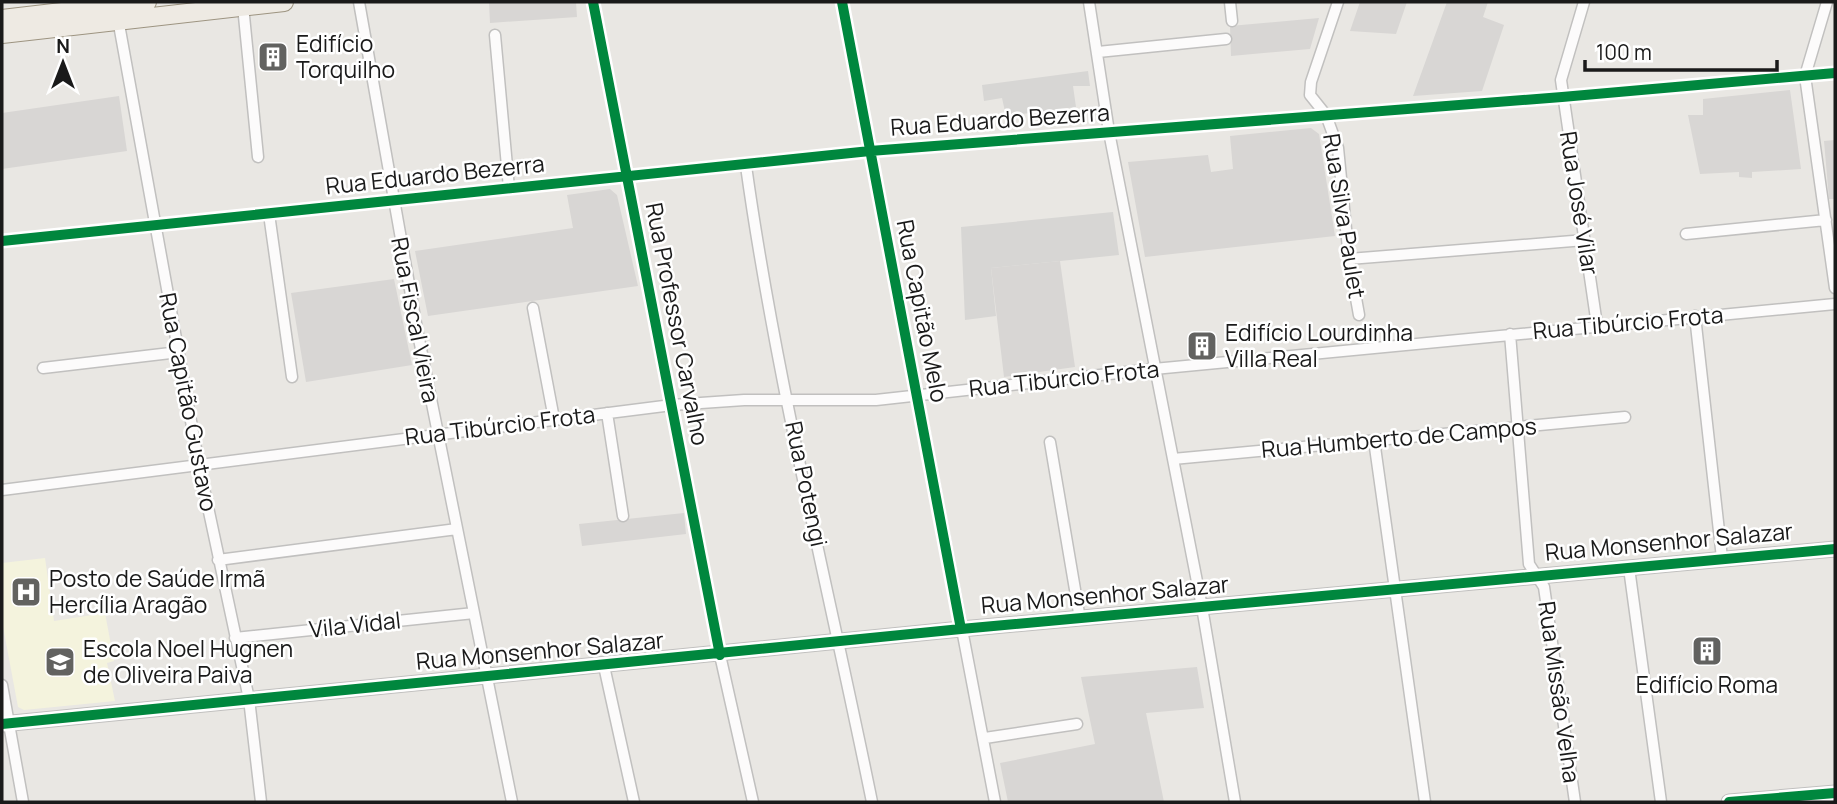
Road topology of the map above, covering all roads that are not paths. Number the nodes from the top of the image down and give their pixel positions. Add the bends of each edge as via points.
1 (147, 2) edge
2 (284, 2) edge
3 (359, 2) edge
4 (593, 2) edge
5 (842, 2) edge
6 (1089, 2) edge
7 (1230, 2) edge
8 (1338, 2) edge
9 (1584, 2) edge
10 (1827, 2) edge
11 (243, 6) junction
12 (116, 9) edge
13 (2, 19) edge
14 (1232, 21) dead end
15 (2, 34) edge
16 (495, 35) dead end
17 (1226, 39) dead end
18 (1098, 52) junction
19 (1835, 73) edge
20 (1805, 76) junction
21 (1562, 97) junction
22 (1326, 115) junction
23 (1109, 132) junction
24 (870, 151) junction
25 (258, 157) dead end
26 (746, 166) junction
27 (626, 175) junction
28 (509, 188) junction
29 (392, 201) junction
30 (269, 214) junction
31 (1826, 220) junction
32 (155, 226) junction
33 (1686, 234) dead end
34 (1585, 240) junction
35 (2, 241) edge
36 (1349, 259) junction
37 (1835, 288) edge
38 (1835, 304) edge
39 (533, 308) dead end
40 (1359, 315) dead end
41 (1695, 316) junction
42 (1597, 325) junction
43 (1510, 334) junction
44 (179, 352) junction
45 (43, 368) dead end
46 (1154, 369) junction
47 (292, 377) dead end
48 (917, 396) junction
49 (788, 401) junction
50 (673, 405) junction
51 (607, 412) junction
52 (1625, 417) dead end
53 (554, 419) junction
54 (1518, 426) junction
55 (437, 433) junction
56 (1374, 440) junction
57 (1050, 442) dead end
58 (1173, 459) junction
59 (199, 465) junction
60 (2, 490) edge
61 (624, 516) dead end
62 (457, 529) junction
63 (1835, 549) edge
64 (1722, 558) junction
65 (218, 560) junction
66 (1629, 568) junction
67 (1537, 575) junction
68 (1394, 590) junction
69 (1202, 607) junction
70 (474, 612) junction
71 (1080, 618) junction
72 (961, 629) junction
73 (235, 638) junction
74 (840, 642) junction
75 (720, 654) junction
76 (604, 666) junction
77 (486, 677) junction
78 (2, 685) edge
79 (248, 699) junction
80 (5, 724) edge
81 (1077, 724) dead end
82 (985, 738) junction
83 (1835, 793) edge
84 (23, 802) edge
85 (261, 802) edge
86 (512, 802) edge
87 (634, 802) edge
88 (753, 802) edge
89 (872, 802) edge
90 (995, 802) edge
91 (1235, 802) edge
92 (1425, 802) edge
93 (1575, 802) edge
94 (1661, 802) edge
95 (1729, 802) edge

1 - 12 main road
2 - 11 main road
3 - 29 street, Rua Fiscal Vieira
4 - 27 street, Rua Professor Carvalho
5 - 24 street, Rua Capitão Melo
6 - 18 street
7 - 14 street
8 - 22 street, Rua Silva Paulet via 1311,82 1310,95
9 - 21 street, Rua José Vilar via 1562,70
10 - 20 street
11 - 12 main road
11 - 25 street
12 - 13 main road
12 - 15 main road
12 - 32 street, Rua Capitão Gustavo
16 - 28 street
17 - 18 street
18 - 23 street
19 - 20 street, Rua Eduardo Bezerra
20 - 21 street, Rua Eduardo Bezerra
20 - 31 street
21 - 22 street, Rua Eduardo Bezerra
21 - 34 street, Rua José Vilar
22 - 23 street, Rua Eduardo Bezerra
22 - 36 street, Rua Silva Paulet via 1338,148
23 - 24 street, Rua Eduardo Bezerra
23 - 46 street
24 - 26 street, Rua Eduardo Bezerra
24 - 48 street, Rua Capitão Melo
26 - 27 street, Rua Eduardo Bezerra
26 - 49 street, Rua Potengi via 758,254
27 - 28 street, Rua Eduardo Bezerra
27 - 50 street, Rua Professor Carvalho
28 - 29 street, Rua Eduardo Bezerra
29 - 30 street, Rua Eduardo Bezerra
29 - 55 street, Rua Fiscal Vieira
30 - 32 street, Rua Eduardo Bezerra
30 - 47 street
31 - 33 street
31 - 37 street
32 - 35 street, Rua Eduardo Bezerra
32 - 44 street, Rua Capitão Gustavo
34 - 36 street
34 - 42 street, Rua José Vilar
36 - 40 street, Rua Silva Paulet
38 - 41 street, Rua Tibúrcio Frota
39 - 53 street
41 - 42 street, Rua Tibúrcio Frota
41 - 64 street
42 - 43 street, Rua Tibúrcio Frota
43 - 46 street, Rua Tibúrcio Frota
43 - 54 street, Rua Missão Velha
44 - 45 street
44 - 59 street, Rua Capitão Gustavo
46 - 48 street, Rua Tibúrcio Frota
46 - 58 street
48 - 49 street, Rua Tibúrcio Frota
48 - 72 street, Rua Capitão Melo
49 - 50 street, Rua Tibúrcio Frota
49 - 74 street, Rua Potengi
50 - 51 street, Rua Tibúrcio Frota
50 - 75 street, Rua Professor Carvalho
51 - 53 street, Rua Tibúrcio Frota
51 - 61 street
52 - 54 street, Rua Humberto de Campos
53 - 55 street, Rua Tibúrcio Frota
54 - 56 street, Rua Humberto de Campos
54 - 67 street, Rua Missão Velha via 1529,564
55 - 59 street, Rua Tibúrcio Frota
55 - 62 street, Rua Fiscal Vieira
56 - 58 street, Rua Humberto de Campos
56 - 68 street
57 - 71 street
58 - 69 street
59 - 60 street, Rua Tibúrcio Frota
59 - 65 street, Rua Capitão Gustavo
62 - 65 street
62 - 70 street, Rua Fiscal Vieira
63 - 64 street, Rua Monsenhor Salazar
64 - 66 street, Rua Monsenhor Salazar
65 - 73 street, Rua Capitão Gustavo
66 - 67 street, Rua Monsenhor Salazar
66 - 94 street
67 - 68 street, Rua Monsenhor Salazar
67 - 93 street, Rua Missão Velha via 1544,587
68 - 69 street, Rua Monsenhor Salazar
68 - 92 street
69 - 71 street, Rua Monsenhor Salazar
69 - 91 street
70 - 73 street, Vila Vidal
70 - 77 street, Rua Fiscal Vieira
71 - 72 street, Rua Monsenhor Salazar
72 - 74 street, Rua Monsenhor Salazar
72 - 82 street, Rua Capitão Melo
73 - 79 street, Rua Capitão Gustavo
74 - 75 street, Rua Monsenhor Salazar
74 - 89 street, Rua Potengi
75 - 76 street, Rua Monsenhor Salazar
75 - 88 street, Rua Professor Carvalho
76 - 77 street, Rua Monsenhor Salazar
76 - 87 street
77 - 79 street, Rua Monsenhor Salazar
77 - 86 street, Rua Fiscal Vieira
78 - 80 street
79 - 80 street, Rua Monsenhor Salazar
79 - 85 street, Rua Capitão Gustavo
80 - 84 street
81 - 82 street
82 - 90 street, Rua Capitão Melo
83 - 95 street

